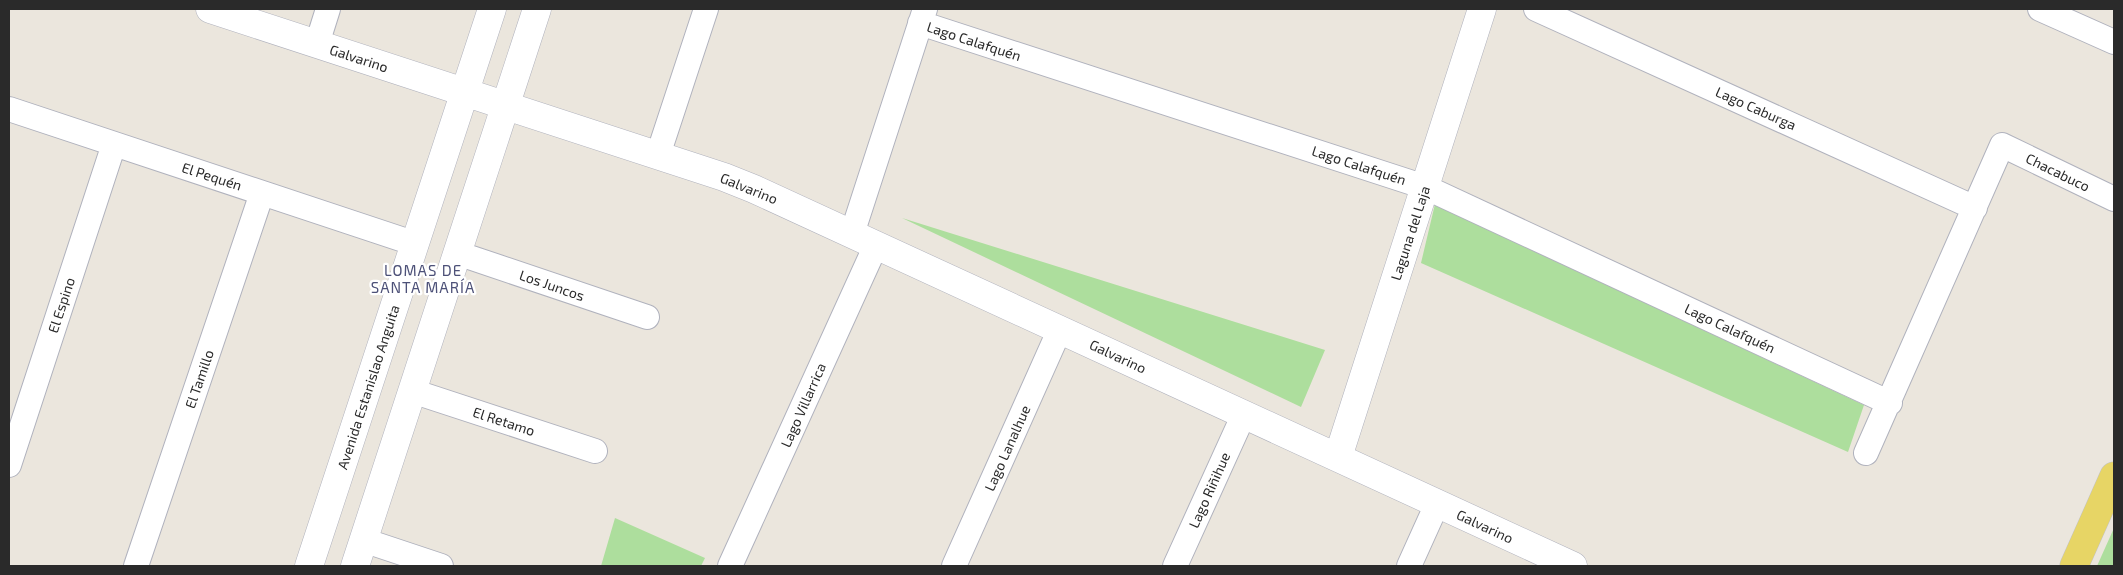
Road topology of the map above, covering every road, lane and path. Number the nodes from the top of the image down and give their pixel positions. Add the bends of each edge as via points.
1 (210, 9) edge
2 (328, 9) edge
3 (492, 9) edge
4 (538, 9) edge
5 (706, 9) edge
6 (1482, 9) edge
7 (1536, 9) edge
8 (2040, 9) edge
9 (922, 16) edge
10 (2114, 42) edge
11 (317, 44) junction
12 (465, 92) junction
13 (506, 106) junction
14 (9, 109) edge
15 (114, 144) junction
16 (658, 156) junction
17 (1425, 187) junction
18 (262, 193) junction
19 (2114, 199) edge
20 (1975, 208) junction
21 (864, 239) junction
22 (416, 244) junction
23 (457, 253) junction
24 (647, 317) dead end
25 (1060, 330) junction
26 (412, 391) junction
27 (1890, 403) junction
28 (1244, 414) junction
29 (595, 451) dead end
30 (1866, 453) dead end
31 (1338, 457) junction
32 (9, 465) edge
33 (2114, 476) edge
34 (1437, 504) junction
35 (363, 540) junction
36 (136, 566) edge
37 (309, 566) edge
38 (355, 566) edge
39 (441, 566) edge
40 (730, 566) edge
41 (954, 566) edge
42 (1175, 566) edge
43 (1409, 566) edge
44 (1573, 566) edge
45 (2074, 566) edge

1 - 11 street, Galvarino
2 - 11 street, Galvarino
3 - 12 street, Avenida Estanislao Anguita
4 - 13 street
5 - 16 street
6 - 17 street, Laguna del Laja
7 - 20 street, Lago Caburga
8 - 10 street
9 - 17 street, Lago Calafquén
9 - 21 street, Lago Villarrica
11 - 12 street, Galvarino
12 - 13 street, Galvarino
12 - 22 street, Avenida Estanislao Anguita
13 - 16 street, Galvarino
13 - 23 street
14 - 15 street, El Pequén
15 - 18 street, El Pequén
15 - 32 street, El Espino
16 - 21 street, Galvarino via 732,180
17 - 27 street, Lago Calafquén
17 - 31 street, Laguna del Laja
18 - 22 street, El Pequén
18 - 36 street, El Tamillo
19 - 20 street, Chacabuco via 2002,145
20 - 27 street
21 - 25 street, Galvarino
21 - 40 street, Lago Villarrica
22 - 37 street, Avenida Estanislao Anguita
23 - 24 street, Los Juncos
23 - 26 street
25 - 28 street, Galvarino
25 - 41 street, Lago Lanalhue
26 - 29 street, El Retamo
26 - 35 street
27 - 30 street
28 - 31 street, Galvarino
28 - 42 street, Lago Riñihue
31 - 34 street, Galvarino
33 - 45 main road
34 - 43 street
34 - 44 street, Galvarino
35 - 38 street
35 - 39 street

